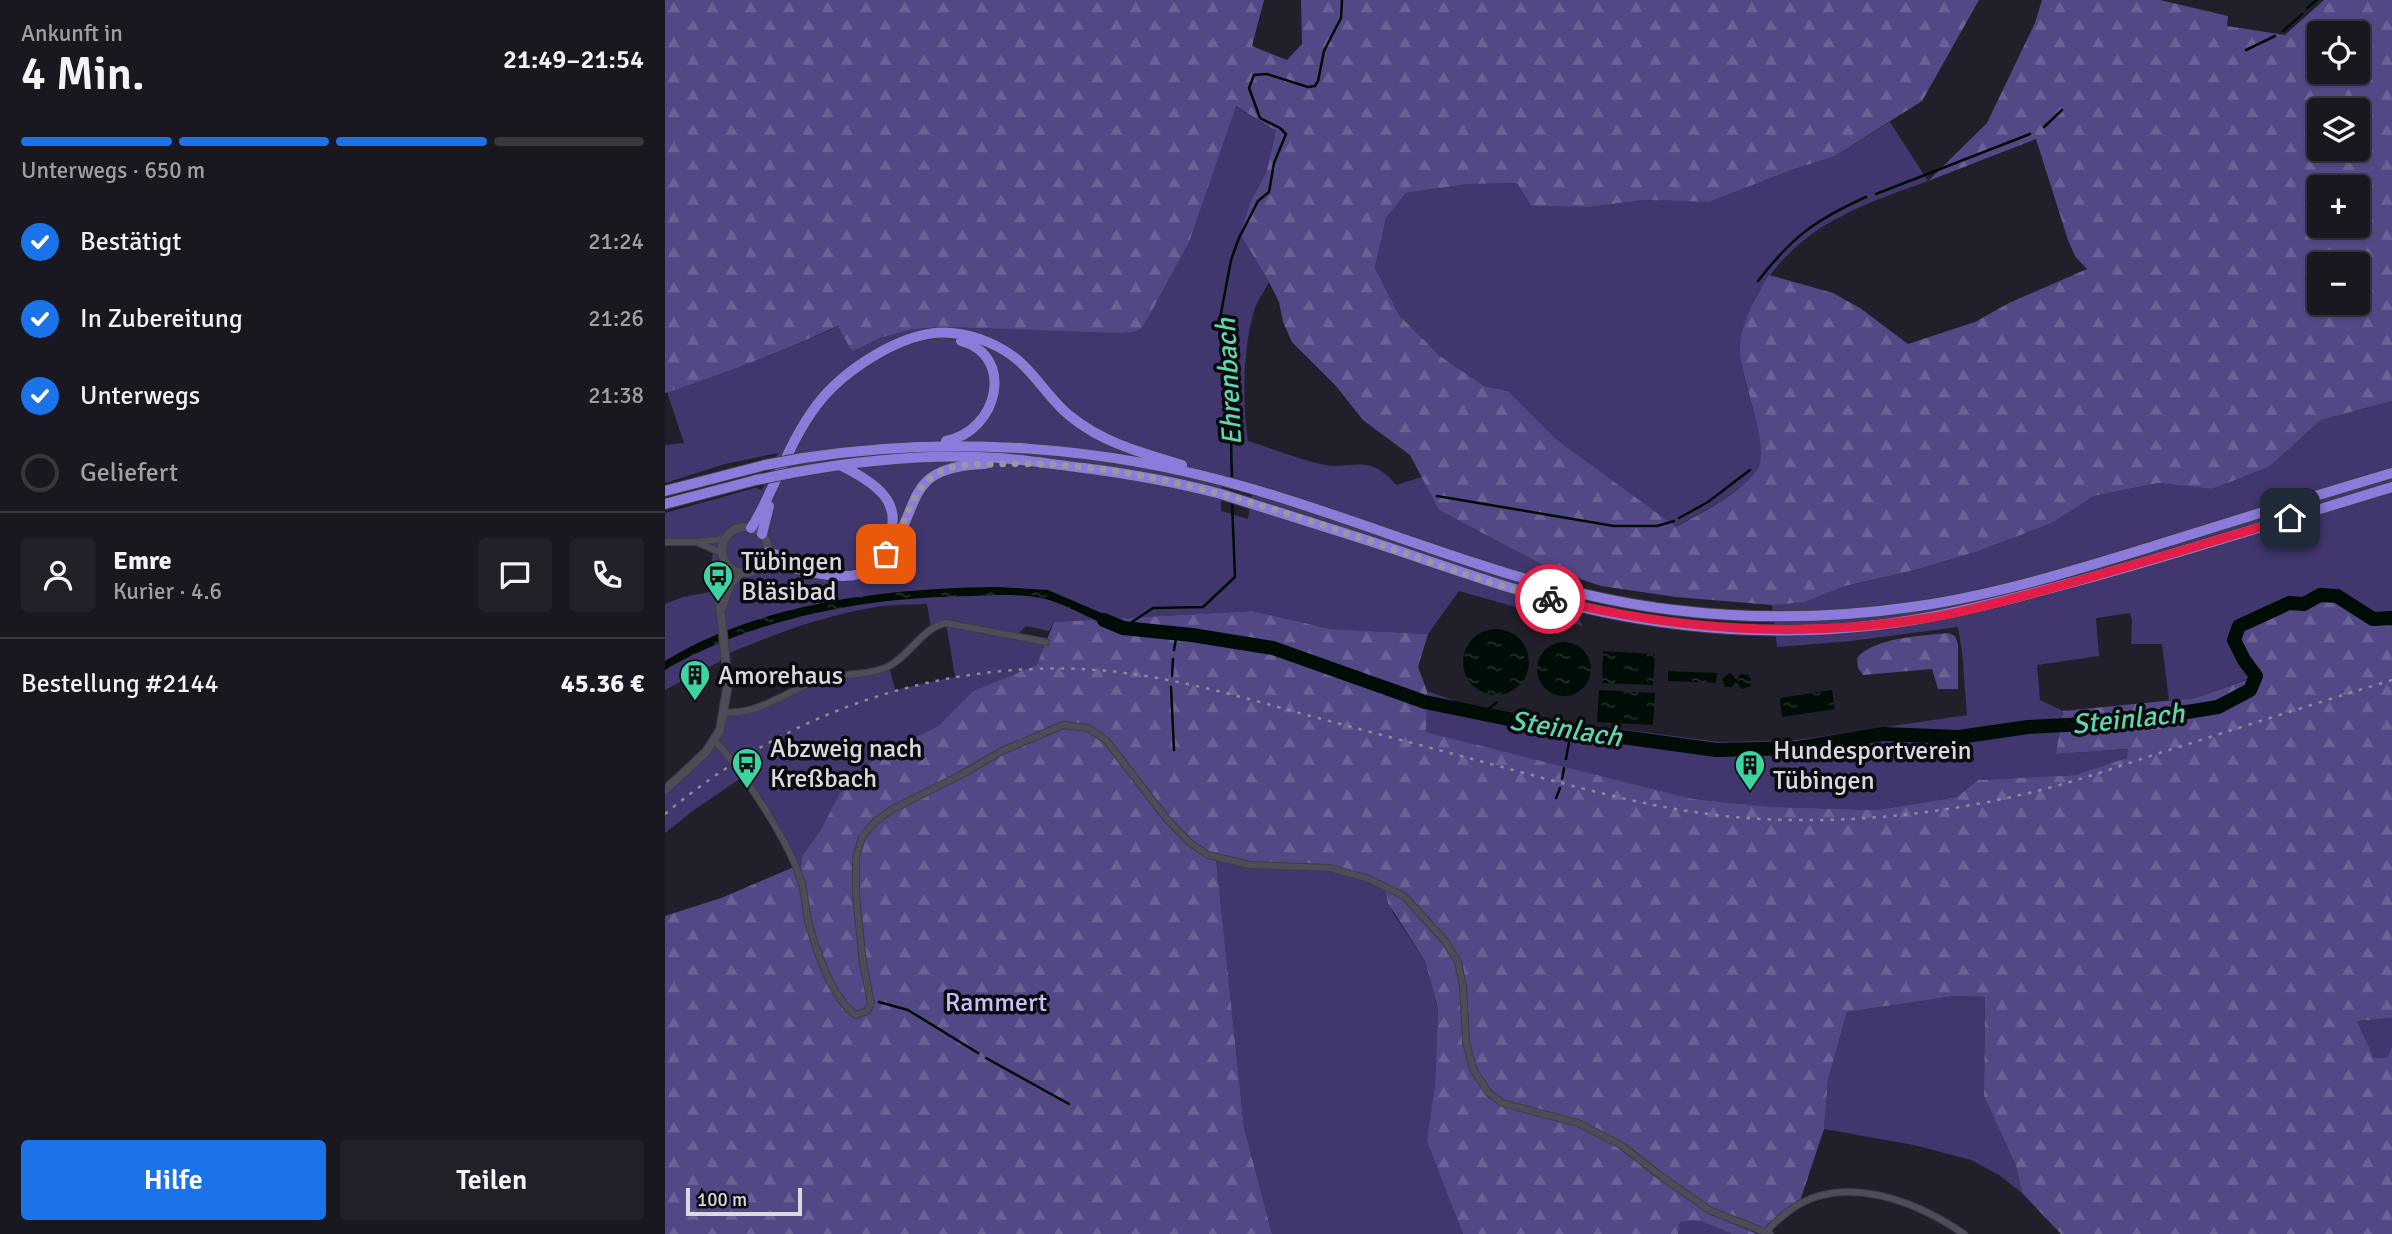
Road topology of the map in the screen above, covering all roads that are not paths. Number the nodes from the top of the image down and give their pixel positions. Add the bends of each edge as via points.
1 (869, 449) junction
2 (1038, 462) junction
3 (840, 465) junction
4 (2392, 473) edge
5 (1218, 479) junction
6 (2392, 488) edge
7 (665, 491) edge
8 (665, 504) edge
9 (751, 528) junction
10 (762, 534) junction
11 (725, 539) junction
12 (665, 542) edge
13 (697, 542) junction
14 (722, 553) junction
15 (766, 557) junction
16 (728, 566) junction
17 (741, 572) junction
18 (721, 619) junction
19 (1046, 642) dead end
20 (724, 712) junction
21 (715, 741) junction
22 (665, 790) edge
23 (1768, 1233) edge
24 (1964, 1234) edge

1 - 5 highway via 1030,448 1118,458
1 - 7 highway, bridge via 765,465
1 - 10 highway via 948,440 977,427 993,401 995,385 984,354 953,338 914,343 890,352 845,382 803,436 768,509
2 - 3 highway via 960,457
2 - 6 highway via 1190,485 1477,578 1605,612 1740,629 1808,630 1928,618 1990,605
2 - 15 highway via 959,465 931,477 912,502 886,554 862,574 833,575
3 - 8 highway, bridge via 756,480
3 - 15 highway via 868,479 885,495 891,534 881,551 871,562 846,570
4 - 5 highway via 1985,593 1888,610 1807,617 1670,610 1543,585
5 - 9 highway via 1100,436 1069,416 1020,362 1001,349 973,337 938,333 873,356 817,405
9 - 10 street
9 - 11 street via 736,529
10 - 15 street via 767,542
11 - 13 street
11 - 14 street
12 - 13 street
13 - 14 street
14 - 16 street
15 - 17 street via 755,570
16 - 17 street
16 - 18 street via 719,594
17 - 18 street via 728,588
18 - 20 street via 728,682
19 - 20 street via 937,624 889,666 823,678 745,712
20 - 21 street
21 - 22 street
21 - 23 street via 780,835 800,878 808,920 827,973 843,1003 856,1015 867,1011 871,1003 856,895 856,857 862,837 891,810 1002,751 1063,725 1088,728 1107,740 1165,818 1208,855 1250,865 1330,868 1369,879 1403,896 1437,931 1458,962 1473,1069 1488,1092 1502,1103 1578,1123 1621,1144 1711,1211
23 - 24 street via 1804,1201 1851,1192 1902,1200

